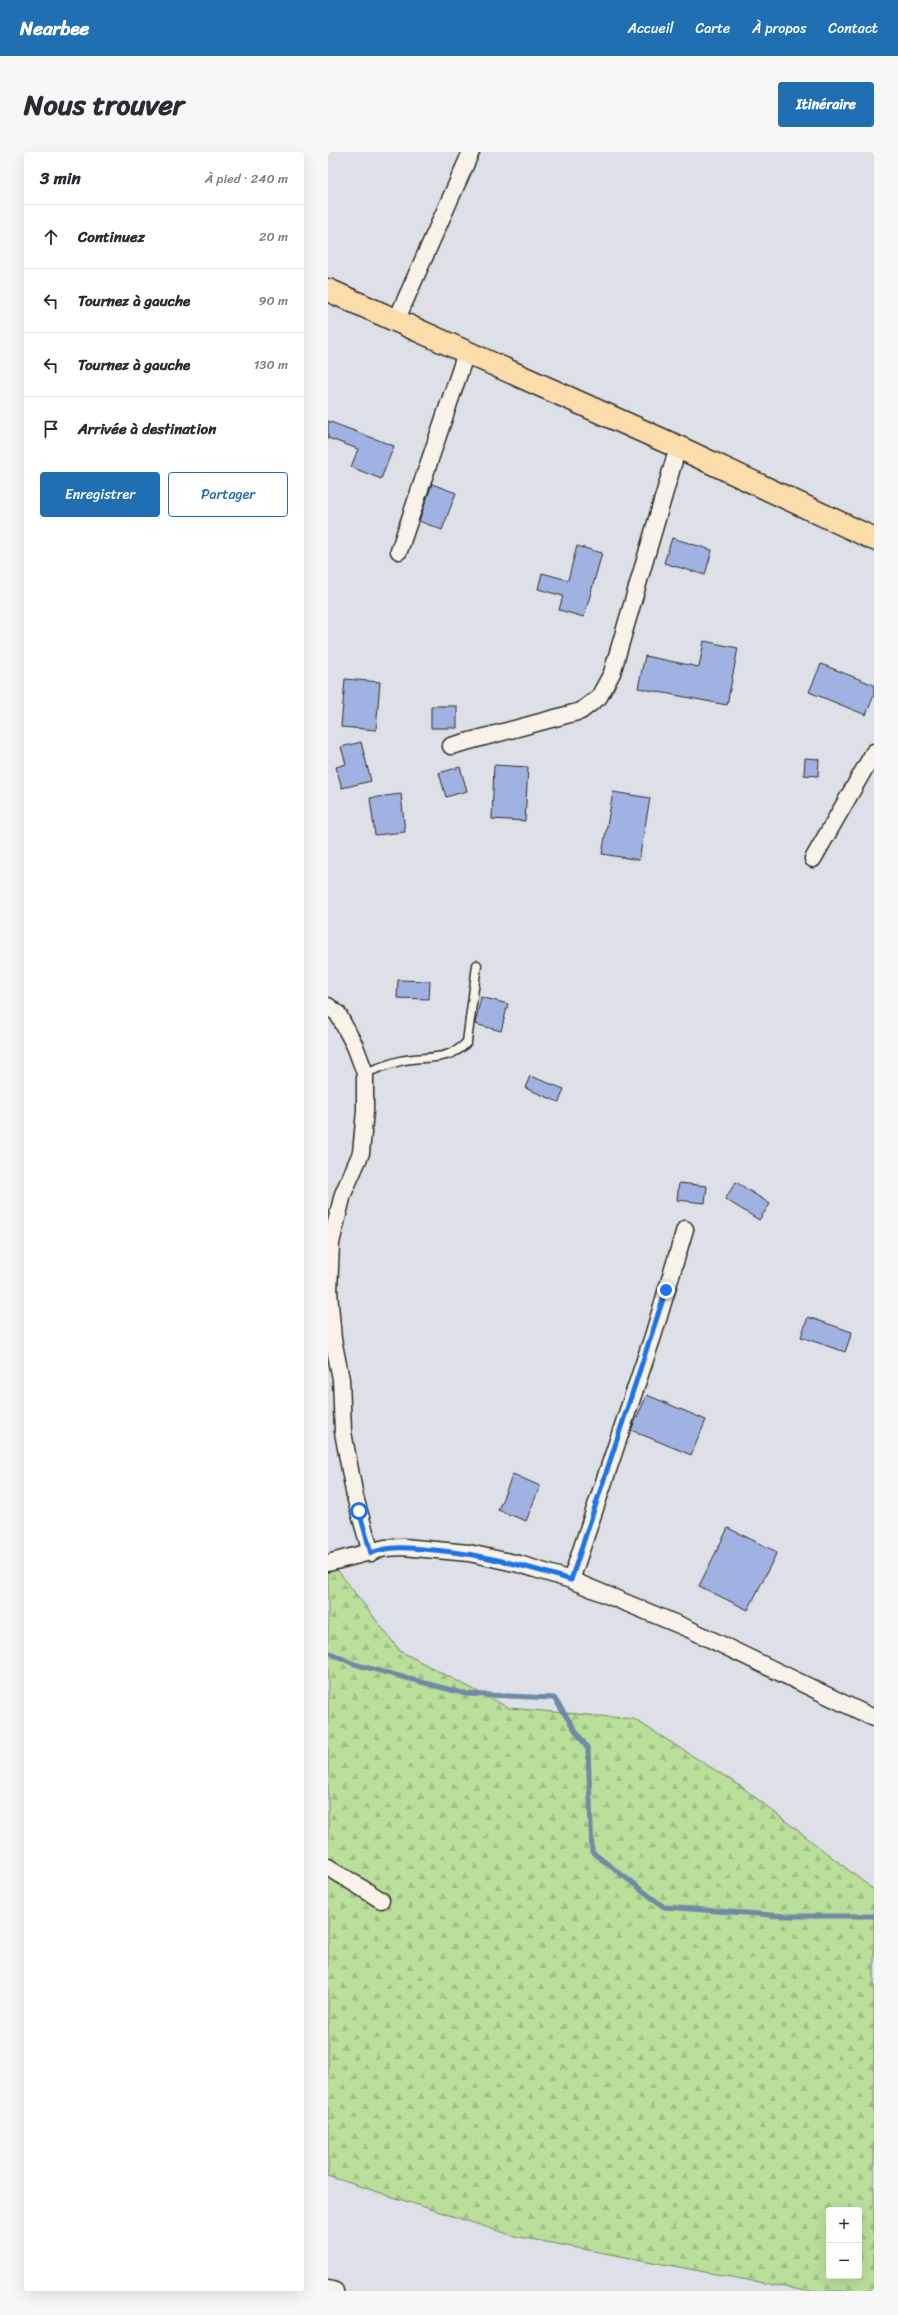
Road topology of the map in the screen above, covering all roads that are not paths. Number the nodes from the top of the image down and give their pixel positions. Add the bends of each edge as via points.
1 (472, 152) edge
2 (328, 290) edge
3 (396, 321) junction
4 (466, 353) junction
5 (678, 447) junction
6 (874, 539) edge
7 (399, 551) dead end
8 (451, 746) dead end
9 (874, 752) edge
10 (813, 859) dead end
11 (477, 965) dead end
12 (328, 1006) edge
13 (365, 1073) junction
14 (685, 1230) dead end
15 (371, 1553) junction
16 (328, 1563) edge
17 (571, 1580) junction
18 (874, 1718) edge
19 (328, 1867) edge
20 (380, 1900) dead end
21 (328, 2289) edge
22 (336, 2291) edge

1 - 3 street
2 - 3 highway
3 - 4 highway
4 - 5 highway
4 - 7 street
5 - 6 highway
5 - 8 street via 612,673 599,697 581,711
9 - 10 street
11 - 13 lane via 467,1042 459,1051 433,1059 401,1061
12 - 13 street via 338,1014 355,1046
13 - 15 street via 361,1153 343,1194 331,1243 329,1292 333,1339 341,1379 343,1432 355,1497
14 - 17 street via 648,1351
15 - 16 street
15 - 17 street via 385,1548 403,1547 469,1553 519,1564
17 - 18 street via 689,1629
19 - 20 street
21 - 22 street

